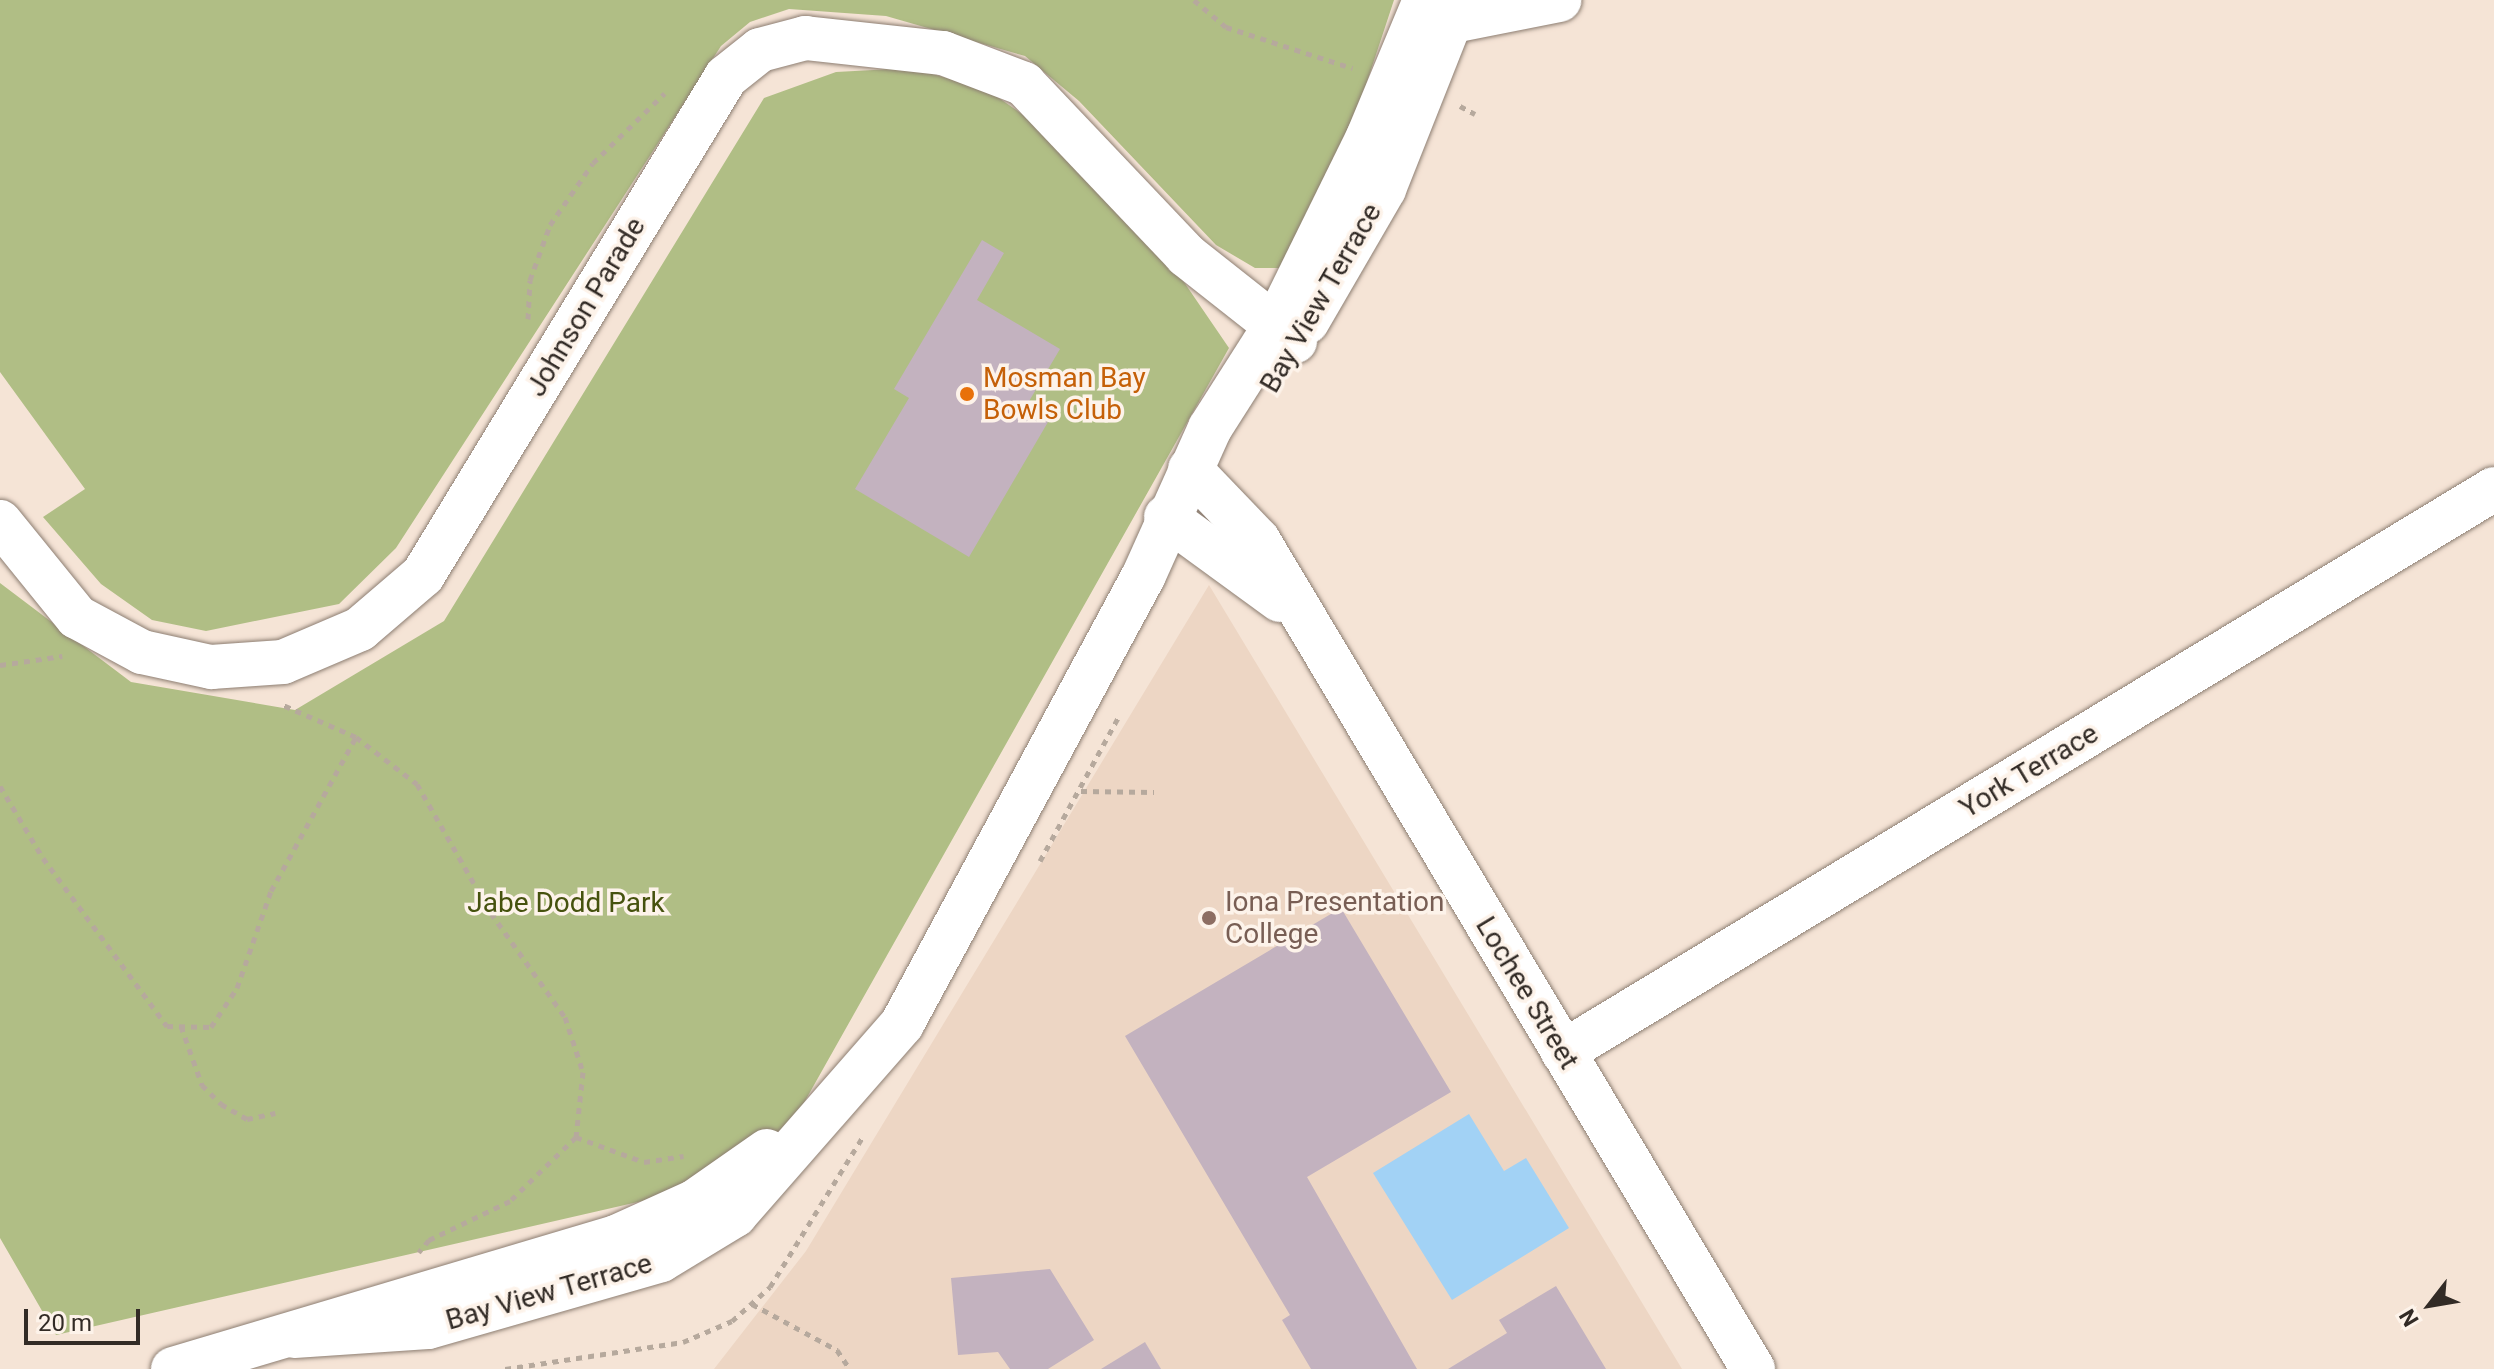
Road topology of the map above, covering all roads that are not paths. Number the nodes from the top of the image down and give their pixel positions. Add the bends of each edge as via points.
1 (1551, 1) edge
2 (1438, 13) edge
3 (1295, 316) junction
4 (1199, 479) junction
5 (2494, 489) edge
6 (0, 522) edge
7 (1176, 523) junction
8 (1300, 618) junction
9 (1563, 1052) junction
10 (173, 1369) edge
11 (1753, 1369) edge

1 - 2 street
2 - 3 street, Bay View Terrace via 1409,86
3 - 4 street, Bay View Terrace
3 - 6 street, Johnson Parade via 1186,255 1024,84 943,53 805,38 760,50 726,77 423,575 360,629 283,662 211,667 142,652 77,617
4 - 7 street, Bay View Terrace
4 - 8 street, Lochee Street via 1258,540
5 - 9 street, York Terrace
7 - 8 street, Lochee Street via 1253,574
7 - 10 street, Bay View Terrace via 902,1024 832,1098 743,1170 616,1237
8 - 9 street, Lochee Street
9 - 11 street, Lochee Street

